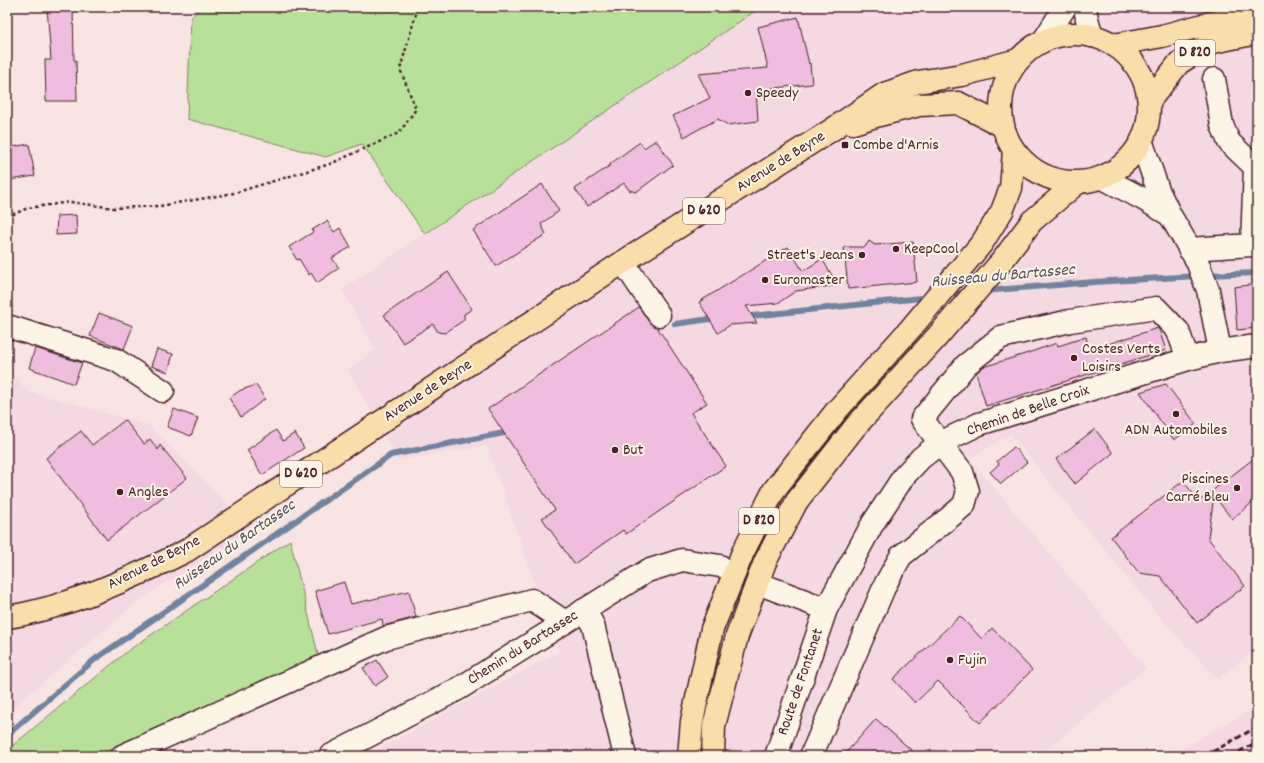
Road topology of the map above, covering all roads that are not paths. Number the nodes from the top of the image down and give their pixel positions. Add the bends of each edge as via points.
1 (1065, 7) edge
2 (1085, 7) edge
3 (1257, 14) edge
4 (1257, 33) edge
5 (1092, 36) junction
6 (1044, 40) junction
7 (1114, 45) junction
8 (1018, 60) junction
9 (1214, 79) dead end
10 (1150, 100) junction
11 (1003, 126) junction
12 (833, 129) junction
13 (1142, 143) junction
14 (1014, 151) junction
15 (1256, 166) edge
16 (1103, 178) junction
17 (1077, 183) junction
18 (1170, 215) junction
19 (1255, 245) edge
20 (1193, 255) junction
21 (623, 262) junction
22 (659, 314) dead end
23 (7, 326) edge
24 (1257, 346) edge
25 (1220, 351) junction
26 (1188, 359) junction
27 (163, 391) dead end
28 (940, 443) junction
29 (720, 566) dead end
30 (768, 587) dead end
31 (826, 609) junction
32 (584, 610) junction
33 (7, 617) edge
34 (565, 622) junction
35 (122, 756) edge
36 (330, 756) edge
37 (625, 756) edge
38 (689, 756) edge
39 (713, 756) edge
40 (776, 756) edge
41 (811, 756) edge

1 - 6 street
2 - 5 street
3 - 7 main road, D 820
4 - 10 main road, D 820 via 1213,42 1179,63
5 - 6 main road via 1060,35
5 - 7 main road
6 - 8 main road
7 - 10 main road via 1132,59 1144,79
8 - 11 main road via 1006,80 1001,103
8 - 12 main road, Avenue de Beyne / D 620 via 962,75 918,82 884,94
9 - 15 street via 1222,125 1229,142
10 - 13 main road via 1149,122
11 - 12 main road, Avenue de Beyne / D 620 via 958,103 919,105
11 - 14 main road
12 - 21 main road, Avenue de Beyne / D 620
13 - 16 main road via 1119,169
13 - 18 street via 1158,190
14 - 17 main road via 1031,169 1053,180
14 - 38 main road, D 820 via 1011,188 1002,211 982,244 837,410 774,490 743,552 712,629 692,721
15 - 19 street
16 - 17 main road
16 - 18 street
17 - 39 main road, D 820 via 1032,221 1002,261 936,338 855,427 797,501 765,562 736,636 714,726
18 - 20 street
19 - 20 street
20 - 25 street via 1208,290
21 - 22 street
21 - 33 main road, Avenue de Beyne / D 620 via 186,551 142,573 80,598 20,616
23 - 27 street via 116,360
24 - 25 street, Chemin de Belle Croix
25 - 26 street, Chemin de Belle Croix
26 - 28 street, Chemin de Belle Croix via 979,424
26 - 28 street via 1178,331 1156,308 1070,322 1001,337 966,364 922,419
28 - 31 street, Chemin de Belle Croix via 904,476 873,523
28 - 41 street via 962,472 968,491 964,505 902,556 886,583
29 - 32 street, Chemin du Bartassec via 682,560 668,564 648,571
30 - 31 street
31 - 40 street, Route de Fontanet
32 - 34 street, Chemin du Bartassec
32 - 37 street via 593,626
34 - 35 street via 532,600 386,638
34 - 36 street, Chemin du Bartassec via 460,688

